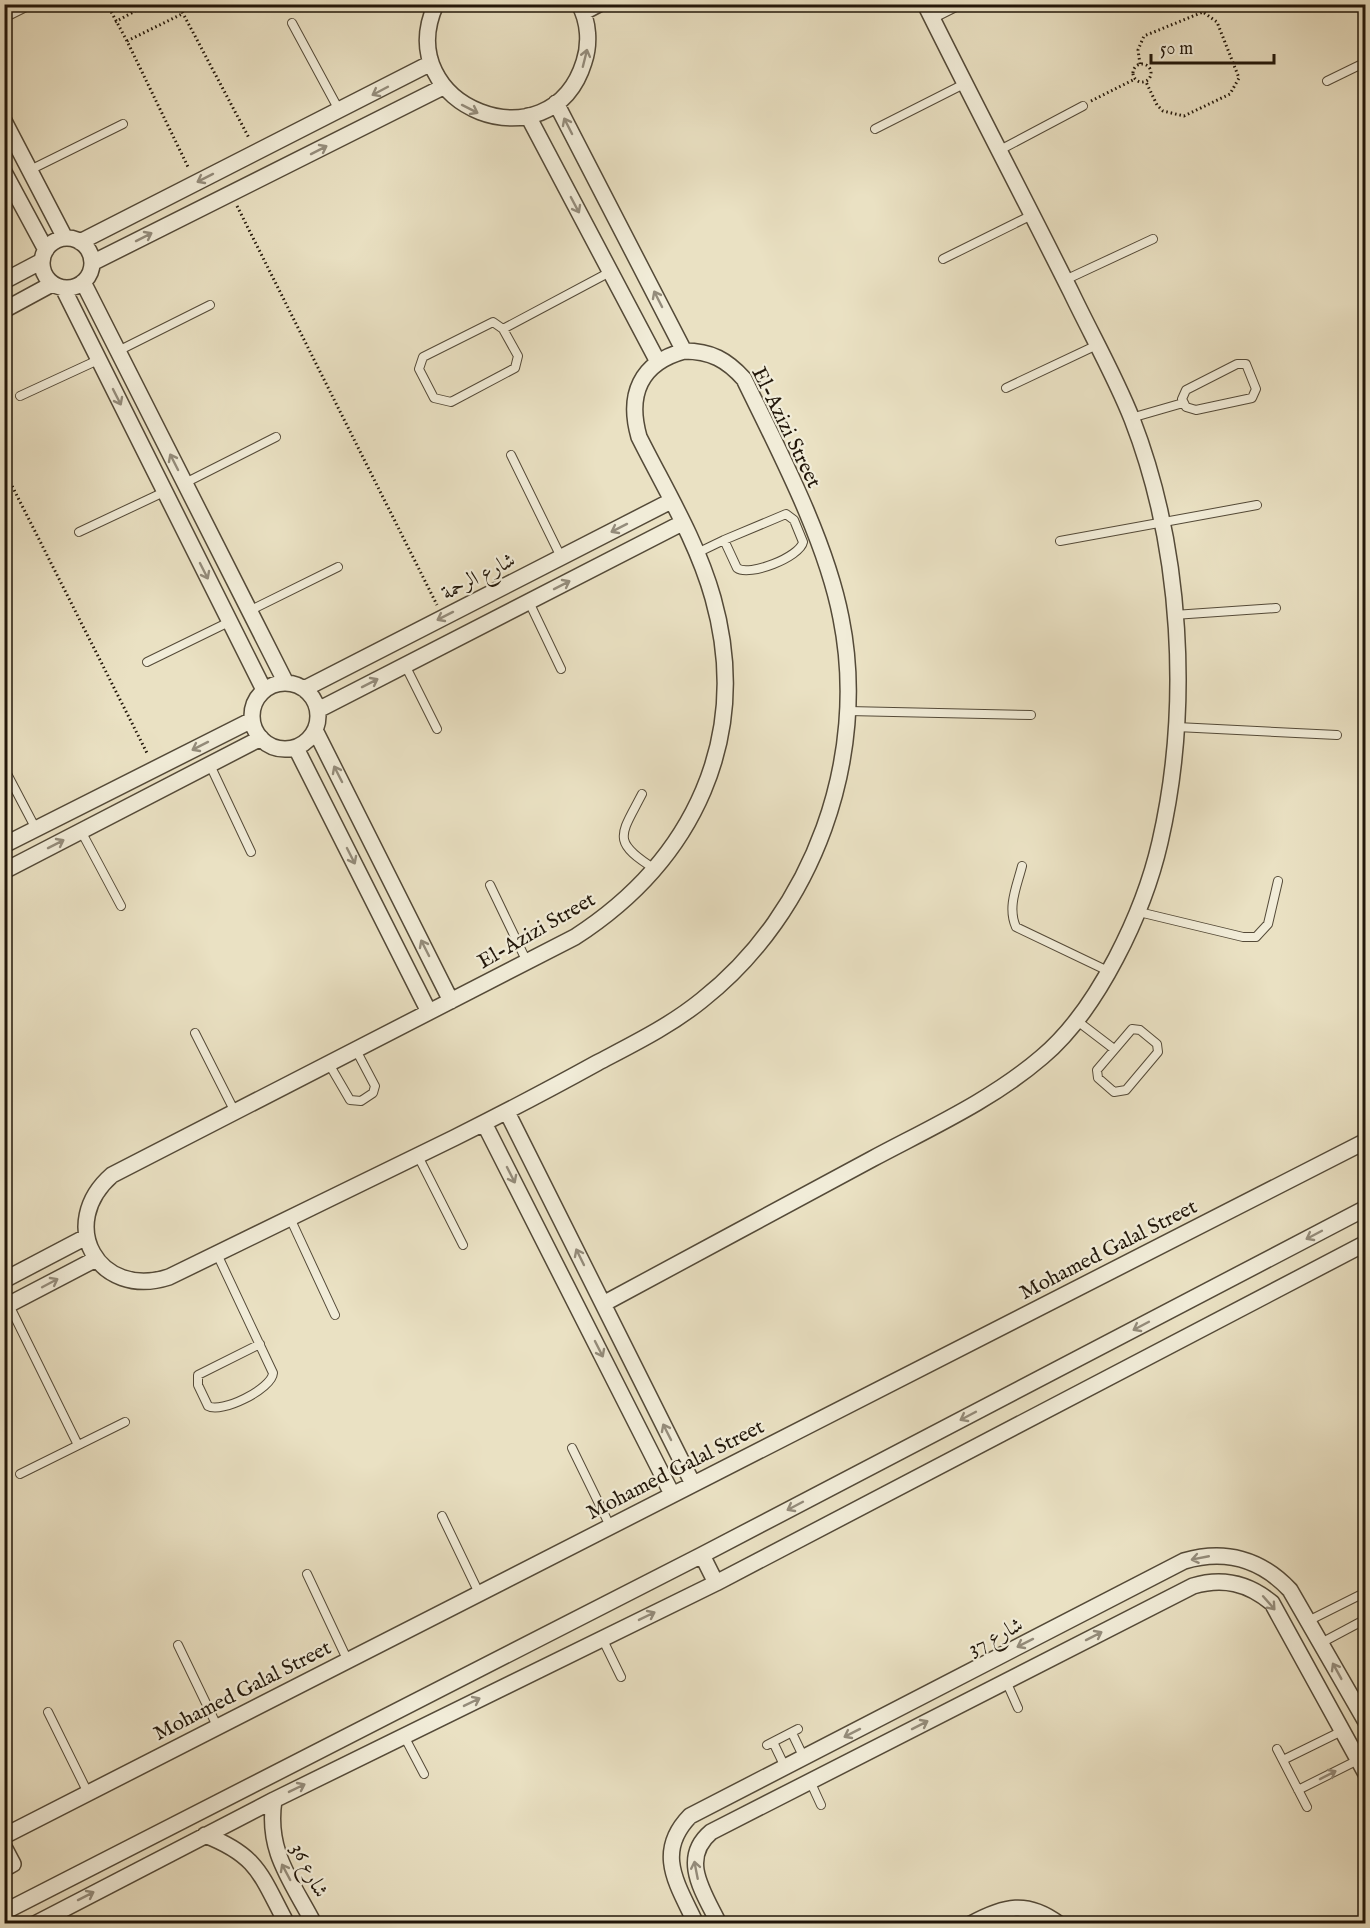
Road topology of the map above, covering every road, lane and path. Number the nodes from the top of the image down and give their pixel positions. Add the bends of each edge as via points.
1 (32, 4) edge
2 (107, 4) edge
3 (148, 4) edge
4 (178, 4) edge
5 (436, 4) edge
6 (599, 4) edge
7 (925, 4) edge
8 (962, 4) edge
9 (582, 8) edge
10 (182, 13) junction
11 (4, 18) edge
12 (932, 19) junction
13 (115, 22) junction
14 (292, 23) dead end
15 (127, 41) junction
16 (1365, 62) edge
17 (431, 63) junction
18 (1140, 64) junction
19 (1135, 79) junction
20 (1327, 81) dead end
21 (1146, 82) junction
22 (964, 84) junction
23 (443, 87) junction
24 (556, 103) junction
25 (1083, 106) joint
26 (340, 112) junction
27 (528, 116) junction
28 (4, 121) edge
29 (123, 124) dead end
30 (875, 129) dead end
31 (998, 151) junction
32 (257, 152) junction
33 (30, 170) junction
34 (6, 177) edge
35 (196, 183) junction
36 (231, 194) junction
37 (1032, 215) junction
38 (65, 238) junction
39 (1153, 239) dead end
40 (80, 242) junction
41 (44, 255) junction
42 (943, 259) dead end
43 (92, 263) junction
44 (610, 272) junction
45 (1065, 280) junction
46 (4, 281) edge
47 (83, 282) junction
48 (58, 286) junction
49 (210, 305) dead end
50 (4, 310) edge
51 (503, 329) junction
52 (1097, 345) junction
53 (118, 351) junction
54 (684, 351) junction
55 (98, 360) junction
56 (658, 362) junction
57 (1006, 388) dead end
58 (20, 396) dead end
59 (1183, 403) junction
60 (1131, 418) junction
61 (276, 437) dead end
62 (511, 455) dead end
63 (4, 470) edge
64 (185, 483) junction
65 (164, 492) junction
66 (671, 501) junction
67 (1257, 505) dead end
68 (1162, 521) junction
69 (682, 523) junction
70 (79, 532) dead end
71 (724, 540) junction
72 (1059, 541) dead end
73 (697, 553) junction
74 (561, 557) junction
75 (338, 567) dead end
76 (529, 602) junction
77 (1276, 608) dead end
78 (249, 611) junction
79 (1174, 615) junction
80 (443, 618) junction
81 (230, 622) junction
82 (147, 662) dead end
83 (405, 665) junction
84 (561, 669) dead end
85 (286, 683) junction
86 (304, 689) junction
87 (264, 690) junction
88 (318, 710) junction
89 (848, 711) junction
90 (1031, 716) dead end
91 (252, 720) junction
92 (1177, 727) junction
93 (437, 729) dead end
94 (315, 730) junction
95 (1337, 735) dead end
96 (261, 738) junction
97 (296, 748) junction
98 (210, 765) junction
99 (4, 768) edge
100 (154, 769) junction
101 (642, 794) dead end
102 (36, 830) junction
103 (81, 831) junction
104 (4, 845) edge
105 (252, 852) dead end
106 (1022, 866) dead end
107 (656, 869) junction
108 (4, 871) edge
109 (1278, 881) dead end
110 (490, 885) dead end
111 (121, 906) dead end
112 (1139, 912) junction
113 (527, 962) junction
114 (1108, 971) junction
115 (451, 1001) junction
116 (429, 1012) junction
117 (1076, 1020) junction
118 (195, 1033) dead end
119 (1114, 1048) junction
120 (356, 1050) junction
121 (329, 1064) junction
122 (235, 1112) junction
123 (507, 1112) junction
124 (484, 1123) junction
125 (1365, 1141) edge
126 (418, 1156) junction
127 (1365, 1208) edge
128 (290, 1218) junction
129 (86, 1237) junction
130 (1365, 1243) edge
131 (463, 1245) dead end
132 (217, 1254) junction
133 (96, 1259) junction
134 (4, 1280) edge
135 (603, 1304) junction
136 (7, 1306) edge
137 (335, 1315) dead end
138 (260, 1344) junction
139 (125, 1422) dead end
140 (78, 1445) junction
141 (572, 1448) dead end
142 (20, 1474) dead end
143 (693, 1484) junction
144 (672, 1494) junction
145 (442, 1516) dead end
146 (610, 1526) junction
147 (702, 1555) junction
148 (307, 1574) dead end
149 (716, 1583) junction
150 (1365, 1592) edge
151 (479, 1593) junction
152 (1365, 1619) edge
153 (1308, 1621) junction
154 (602, 1638) junction
155 (1321, 1643) junction
156 (178, 1645) dead end
157 (347, 1659) junction
158 (965, 1674) junction
159 (621, 1677) dead end
160 (1006, 1681) junction
161 (977, 1696) junction
162 (1018, 1708) dead end
163 (48, 1712) dead end
164 (1365, 1722) edge
165 (217, 1726) junction
166 (1342, 1731) junction
167 (404, 1736) junction
168 (1277, 1749) dead end
169 (804, 1758) junction
170 (1283, 1760) junction
171 (784, 1767) junction
172 (1362, 1767) edge
173 (424, 1774) dead end
174 (810, 1782) junction
175 (1298, 1790) junction
176 (88, 1793) junction
177 (274, 1800) junction
178 (821, 1804) dead end
179 (1307, 1807) dead end
180 (205, 1835) junction
181 (4, 1836) edge
182 (4, 1847) edge
183 (4, 1869) edge
184 (4, 1912) edge
185 (34, 1923) edge
186 (287, 1923) edge
187 (314, 1923) edge
188 (696, 1923) edge
189 (719, 1923) edge
190 (971, 1923) edge
191 (1059, 1923) edge

1 - 11 lane
2 - 13 path
3 - 13 path
4 - 10 path
5 - 17 street via 427,39
6 - 9 street
7 - 12 street
8 - 12 lane
24 -> 9 street via 581,72 587,52 588,32
10 - 15 path
10 - 32 path
12 - 22 street
13 - 15 path
14 - 26 lane
15 - 35 path
16 - 20 lane
17 - 23 street
17 -> 26 street
18 - 19 path via 1133,70
18 - 21 path via 1151,72
18 - 21 path via 1138,50 1144,36 1203,12 1216,22 1239,78 1230,94 1184,116 1163,111
19 - 21 path
19 - 25 path
22 - 30 lane
22 - 31 street
23 -> 27 street via 460,104 481,115 504,119
36 -> 23 street
24 - 27 street
54 -> 24 street
25 - 31 lane
26 - 32 street
27 -> 44 street
28 - 33 street
29 - 33 lane
31 - 37 street
32 -> 35 street
33 - 38 street
34 - 41 street
35 - 40 street
43 -> 36 street
36 - 80 path
37 - 42 lane
37 - 45 street
38 - 40 street
38 - 41 street via 54,242
39 - 45 lane
40 - 43 street via 89,251
41 - 46 street
41 - 48 street via 44,274
43 - 47 street
44 - 51 lane
44 - 56 street
45 - 52 street
47 - 48 street via 77,286
47 - 53 street
48 - 50 street
48 - 55 street
49 - 53 lane
51 - 51 lane via 499,323 487,323 423,357 419,369 434,398 451,402 515,368 518,356
52 - 57 lane
52 - 60 street
64 -> 53 street
54 - 56 street, El-Azizi Street
54 - 89 street, El-Azizi Street via 718,356 732,366 744,379 779,451 811,527 841,616 848,663
55 - 58 lane
55 -> 65 street
56 - 66 street, El-Azizi Street via 643,377 635,396 633,417
59 - 59 lane via 1196,410 1252,398 1256,388 1250,367 1237,364 1190,388 1183,394
59 - 60 lane
60 - 68 street
61 - 64 lane
62 - 74 lane
63 - 100 path
64 - 78 street
65 - 70 lane
65 -> 81 street
66 - 69 street, El-Azizi Street
66 -> 74 street, شارع الرحمة
67 - 68 lane
68 - 72 lane
68 - 79 street
69 - 73 street, El-Azizi Street
76 -> 69 street
71 - 71 lane via 736,568 745,572 796,554 803,542 794,520 786,514
71 - 73 lane
73 - 107 street, El-Azizi Street via 723,639 724,709 718,744 699,800 677,841
74 -> 80 street, شارع الرحمة
75 - 78 lane
76 - 83 street
76 - 84 lane
77 - 79 lane
78 - 85 street
79 - 92 street
80 - 86 street, شارع الرحمة
81 - 82 lane
81 - 87 street
88 -> 83 street
83 - 93 lane
85 - 86 street
85 - 87 street
86 - 88 street
87 - 91 street via 257,699
88 - 94 street
89 - 90 lane
89 - 123 street, El-Azizi Street via 838,781 817,849 769,930 739,966 704,999 666,1026
91 - 96 street
91 -> 100 street
92 - 95 lane
92 - 112 street via 1169,802
94 - 97 street via 311,738
115 -> 94 street
96 - 97 street via 277,749
96 - 98 street
97 -> 116 street
98 - 103 street
98 - 105 lane
99 - 102 lane
100 - 102 street
101 - 107 lane via 623,832 623,841 634,856
102 - 104 street
108 -> 103 street
103 - 111 lane
106 - 114 lane via 1011,916 1016,927
107 - 113 street, El-Azizi Street via 605,918
109 - 112 lane via 1268,924 1256,937
110 - 113 lane
112 - 114 street
113 - 115 street, El-Azizi Street
114 - 117 street
115 - 116 street, El-Azizi Street
116 - 120 street, El-Azizi Street
117 - 119 lane
117 - 135 street via 1044,1056 985,1098
118 - 122 lane
119 - 119 lane via 1096,1074 1119,1093 1149,1065 1158,1048 1136,1029 1129,1031
120 - 121 street, El-Azizi Street
120 - 121 lane via 375,1086 373,1093 361,1101 350,1100
121 - 122 street, El-Azizi Street
122 - 129 street, El-Azizi Street via 112,1176 90,1202
123 - 124 street, El-Azizi Street
135 -> 123 street
124 - 126 street, El-Azizi Street
124 -> 144 street
125 - 143 street, Mohamed Galal Street
126 - 128 street, El-Azizi Street
126 - 131 lane
127 -> 147 street
128 - 132 street, El-Azizi Street
128 - 137 lane
129 - 133 street, El-Azizi Street
129 - 134 street
130 - 149 street
132 - 133 street, El-Azizi Street via 154,1282 137,1283 107,1271
132 - 138 lane
136 -> 133 street
143 -> 135 street
136 - 140 lane
138 - 138 lane via 198,1375 198,1385 208,1406 222,1408 271,1382 273,1373
139 - 140 lane
140 - 142 lane
141 - 146 lane
143 - 144 street, Mohamed Galal Street
144 - 146 street, Mohamed Galal Street
145 - 151 lane
146 - 151 street, Mohamed Galal Street
147 - 149 street
147 - 184 street
148 - 157 lane
154 -> 149 street
150 - 153 lane
151 - 157 street, Mohamed Galal Street
152 - 155 lane
153 - 155 street, شارع 37
153 -> 158 street, شارع 37 via 1290,1590 1268,1570 1242,1558 1198,1557
154 - 159 lane
167 -> 154 street
164 -> 155 street, شارع 37
156 - 165 lane
157 - 165 street, Mohamed Galal Street
158 - 161 street
158 -> 169 street, شارع 37
160 - 161 street
160 - 162 lane
160 -> 166 street via 1193,1586 1207,1581 1235,1582 1272,1603
174 -> 161 street
163 - 176 lane
165 - 176 street, Mohamed Galal Street
166 - 170 lane
166 - 172 street
167 - 173 lane
177 -> 167 street
168 - 170 lane
169 - 171 street, شارع 37
169 - 171 lane via 795,1731 770,1743
170 - 175 lane
171 - 188 street, شارع 37 via 690,1816 676,1835 672,1869
175 -> 172 lane
174 - 178 lane
189 -> 174 street via 696,1877 697,1847 711,1832
175 - 179 lane
176 - 181 street, Mohamed Galal Street
177 - 180 street
187 -> 177 street, شارع 36 via 273,1843
185 -> 180 street
180 - 186 street via 228,1843 248,1857
182 - 183 street via 13,1864
190 - 191 street via 1014,1907 1031,1909

